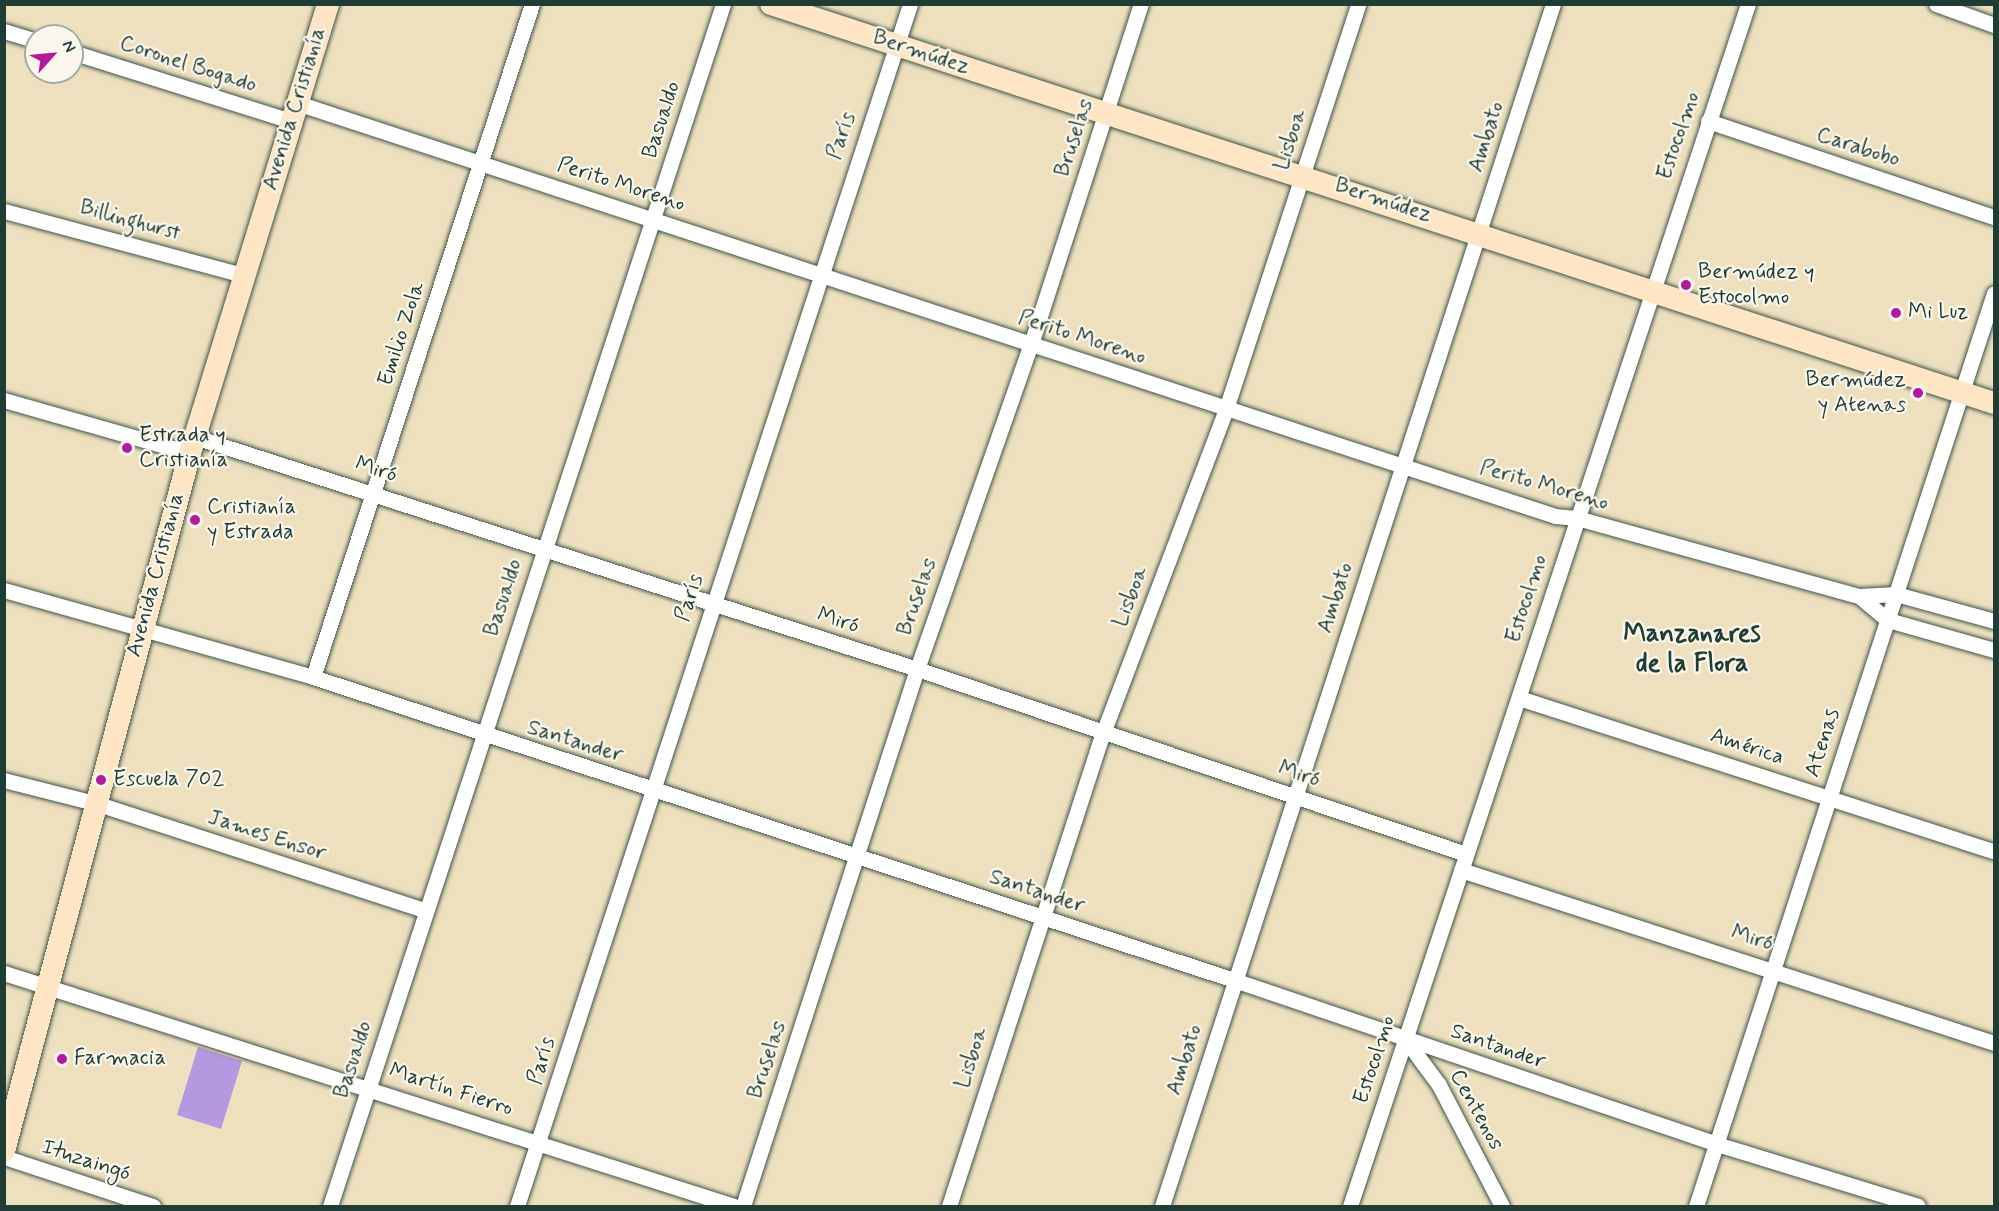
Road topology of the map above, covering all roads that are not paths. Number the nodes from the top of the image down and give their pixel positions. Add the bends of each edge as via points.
1 (328, 4) edge
2 (532, 4) edge
3 (723, 4) edge
4 (771, 4) edge
5 (910, 4) edge
6 (1141, 4) edge
7 (1358, 4) edge
8 (1553, 4) edge
9 (1748, 4) edge
10 (1935, 4) edge
11 (1955, 8) edge
12 (1995, 25) edge
13 (4, 31) edge
14 (24, 37) edge
15 (897, 45) junction
16 (84, 55) edge
17 (294, 112) junction
18 (1107, 112) junction
19 (1708, 122) junction
20 (480, 163) junction
21 (1304, 175) junction
22 (4, 211) edge
23 (1995, 217) edge
24 (654, 219) junction
25 (1480, 233) junction
26 (243, 275) junction
27 (818, 276) junction
28 (1651, 292) junction
29 (1995, 293) edge
30 (1031, 344) junction
31 (1962, 392) junction
32 (4, 400) edge
33 (1995, 403) edge
34 (1226, 409) junction
35 (192, 445) junction
36 (1403, 466) junction
37 (374, 493) junction
38 (1577, 518) junction
39 (543, 550) junction
40 (4, 590) edge
41 (1896, 594) junction
42 (1859, 596) junction
43 (712, 604) junction
44 (1888, 620) junction
45 (1995, 621) edge
46 (141, 627) junction
47 (1995, 650) edge
48 (917, 669) junction
49 (313, 678) junction
50 (1519, 698) junction
51 (1103, 732) junction
52 (484, 736) junction
53 (4, 780) edge
54 (651, 789) junction
55 (1829, 796) junction
56 (1295, 797) junction
57 (95, 804) junction
58 (1995, 851) edge
59 (1466, 854) junction
60 (858, 858) junction
61 (1461, 870) junction
62 (425, 910) junction
63 (1041, 917) junction
64 (1775, 970) junction
65 (4, 973) edge
66 (1234, 980) junction
67 (50, 986) junction
68 (1406, 1039) junction
69 (1995, 1043) edge
70 (1452, 1055) junction
71 (1438, 1083) junction
72 (369, 1087) junction
73 (540, 1144) junction
74 (1717, 1144) junction
75 (4, 1151) edge
76 (4, 1157) edge
77 (153, 1206) edge
78 (330, 1206) edge
79 (517, 1206) edge
80 (734, 1206) edge
81 (743, 1206) edge
82 (949, 1206) edge
83 (1162, 1206) edge
84 (1350, 1206) edge
85 (1502, 1206) edge
86 (1696, 1206) edge
87 (1918, 1206) edge

1 - 17 street, Avenida Cristianía
2 - 20 street, Emilio Zola
3 - 24 street, Basualdo
4 - 15 street, Bermúdez
5 - 15 street, París
6 - 18 street, Bruselas
7 - 21 street, Lisboa
8 - 25 street, Ambato
9 - 19 street, Estocolmo
10 - 11 street
11 - 12 street
13 - 14 street
15 - 18 street, Bermúdez
15 - 27 street, París
16 - 17 street, Coronel Bogado
17 - 20 street, Perito Moreno
17 - 26 street, Avenida Cristianía
18 - 21 street, Bermúdez
18 - 30 street, Bruselas
19 - 23 street, Carabobo
19 - 28 street, Estocolmo
20 - 24 street, Perito Moreno
20 - 37 street, Emilio Zola
21 - 25 street, Bermúdez
21 - 34 street, Lisboa
22 - 26 street, Billinghurst
24 - 27 street, Perito Moreno
24 - 39 street, Basualdo
25 - 28 street, Bermúdez
25 - 36 street, Ambato
26 - 35 street, Avenida Cristianía
27 - 30 street, Perito Moreno
27 - 43 street, París
28 - 31 street, Bermúdez
28 - 38 street, Estocolmo
29 - 31 street, Atenas
30 - 34 street, Perito Moreno
30 - 48 street, Bruselas
31 - 33 street, Bermúdez
31 - 41 street, Atenas
32 - 35 street, Miró
34 - 36 street, Perito Moreno
34 - 51 street, Lisboa
35 - 37 street, Miró
35 - 46 street, Avenida Cristianía
36 - 38 street, Perito Moreno via 1555,516
36 - 56 street, Ambato
37 - 39 street, Miró
37 - 49 street, Emilio Zola
38 - 42 street, Perito Moreno
38 - 50 street, Estocolmo
39 - 43 street, Miró
39 - 52 street, Basualdo
40 - 46 street, Santander
41 - 42 street, Perito Moreno
41 - 44 street, Atenas
41 - 45 street, Perito Moreno
42 - 44 street, Perito Moreno
43 - 48 street, Miró
43 - 54 street, París
44 - 47 street, Perito Moreno
44 - 55 street, Atenas
46 - 49 street, Santander
46 - 57 street, Avenida Cristianía
48 - 51 street, Miró
48 - 60 street, Bruselas
49 - 52 street, Santander
50 - 55 street, América
50 - 59 street, Estocolmo
51 - 56 street, Miró
51 - 63 street, Lisboa
52 - 54 street, Santander
52 - 62 street, Basualdo
53 - 57 street, James Ensor
54 - 60 street, Santander
54 - 73 street, París
55 - 58 street, América
55 - 64 street, Atenas
56 - 59 street, Miró
56 - 66 street, Ambato
57 - 62 street, James Ensor
57 - 67 street, Avenida Cristianía
59 - 61 street, Estocolmo
60 - 63 street, Santander
60 - 81 street, Bruselas
61 - 64 street, Miró
61 - 68 street, Estocolmo
62 - 72 street, Basualdo
63 - 66 street, Santander
63 - 82 street, Lisboa
64 - 69 street, Miró
64 - 74 street, Atenas
65 - 67 street, Martín Fierro
66 - 68 street, Santander
66 - 83 street, Ambato
67 - 72 street, Martín Fierro
67 - 75 street, Avenida Cristianía
68 - 70 street, Santander
68 - 71 street, Centenos
68 - 84 street, Estocolmo
70 - 71 street via 1440,1067
70 - 74 street, Santander
71 - 85 street, Centenos
72 - 73 street, Martín Fierro
72 - 78 street, Basualdo
73 - 79 street, París
73 - 80 street, Martín Fierro
74 - 86 street, Atenas
74 - 87 street, Santander
76 - 77 street, Ituzaingó

